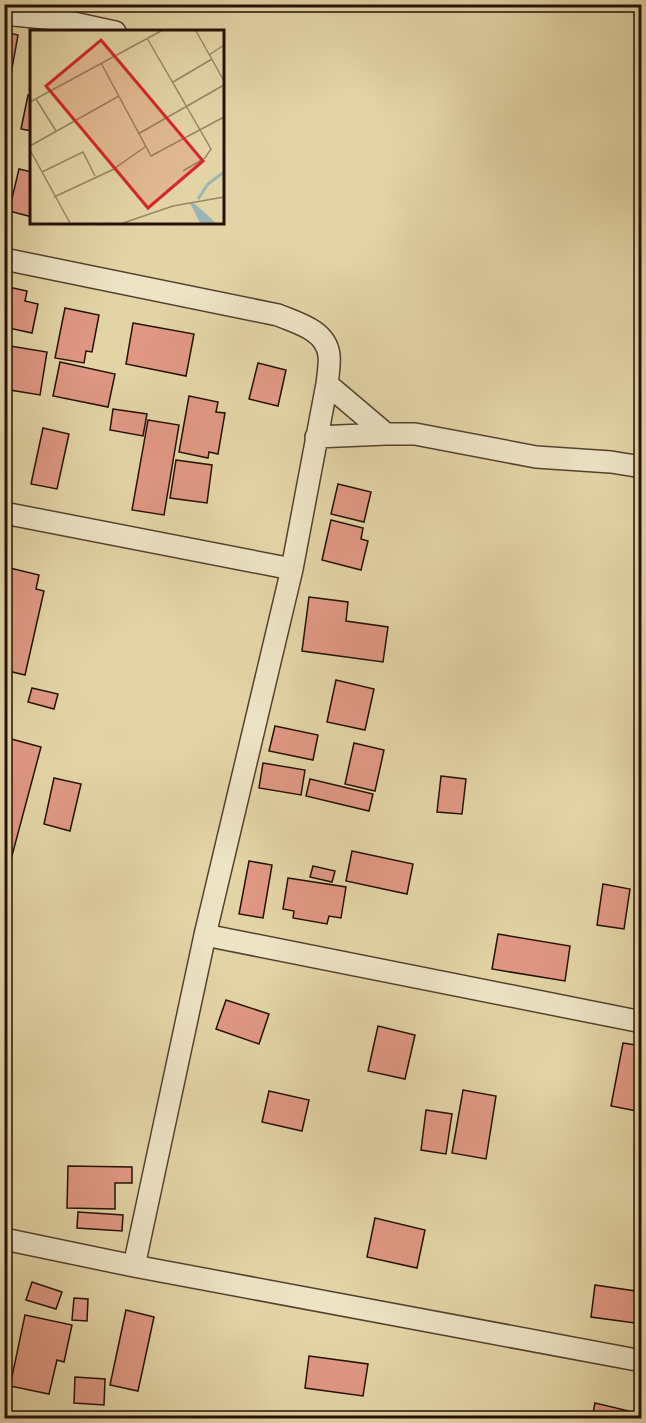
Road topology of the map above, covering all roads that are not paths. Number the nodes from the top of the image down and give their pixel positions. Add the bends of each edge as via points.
1 (4, 14) edge
2 (106, 30) edge
3 (4, 260) edge
4 (327, 384) junction
5 (386, 434) junction
6 (316, 437) junction
7 (642, 467) edge
8 (4, 513) edge
9 (292, 568) junction
10 (205, 935) junction
11 (642, 1022) edge
12 (4, 1239) edge
13 (134, 1266) junction
14 (642, 1361) edge

1 - 2 street
3 - 4 street via 278,315 312,329 324,340 329,355
4 - 5 street
4 - 6 street
5 - 6 street
5 - 7 street via 415,435 536,457
6 - 9 street
8 - 9 street
9 - 10 street
10 - 11 street
10 - 13 street
12 - 13 street
13 - 14 street

